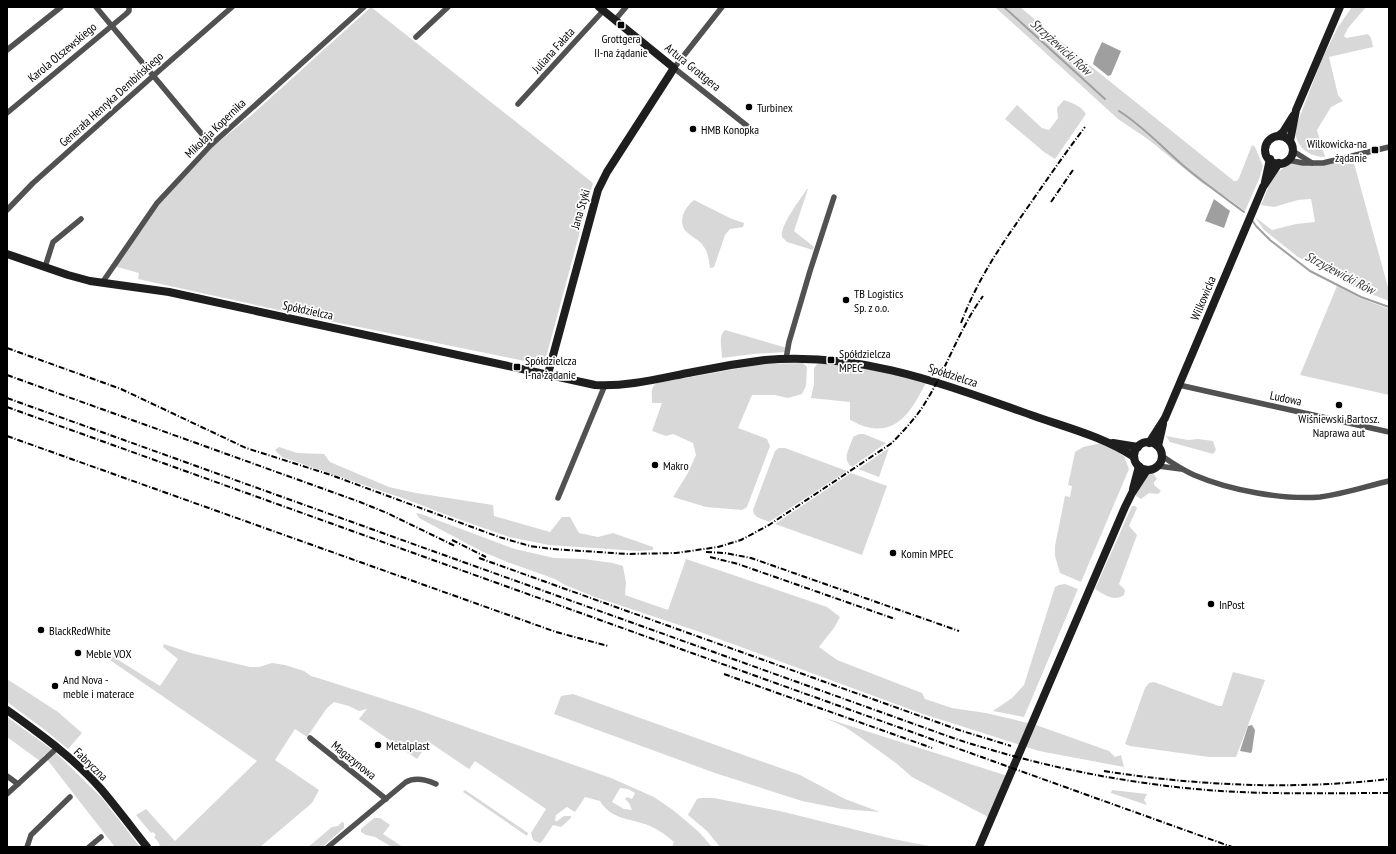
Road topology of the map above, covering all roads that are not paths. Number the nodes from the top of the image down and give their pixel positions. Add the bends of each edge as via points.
1 (61, 7) edge
2 (96, 7) edge
3 (129, 7) edge
4 (232, 7) edge
5 (364, 7) edge
6 (448, 7) edge
7 (626, 7) edge
8 (722, 7) edge
9 (1340, 7) edge
10 (601, 9) edge
11 (615, 20) junction
12 (111, 26) junction
13 (416, 37) dead end
14 (7, 50) edge
15 (674, 68) junction
16 (153, 76) junction
17 (518, 104) dead end
18 (1296, 110) junction
19 (7, 113) edge
20 (756, 133) dead end
21 (1278, 136) junction
22 (1290, 141) junction
23 (211, 145) junction
24 (1389, 147) edge
25 (1293, 151) junction
26 (1270, 159) junction
27 (1288, 160) junction
28 (1279, 163) junction
29 (1313, 163) junction
30 (1264, 187) junction
31 (834, 197) dead end
32 (7, 210) edge
33 (81, 219) dead end
34 (7, 254) edge
35 (45, 267) junction
36 (102, 283) junction
37 (786, 359) junction
38 (548, 374) junction
39 (605, 385) junction
40 (1179, 385) junction
41 (1165, 418) junction
42 (1389, 432) edge
43 (1108, 442) junction
44 (1149, 442) junction
45 (1158, 446) junction
46 (1138, 447) junction
47 (1162, 456) junction
48 (1134, 457) junction
49 (1139, 466) junction
50 (1158, 466) junction
51 (1182, 469) junction
52 (1147, 470) junction
53 (1389, 480) edge
54 (1132, 493) junction
55 (558, 498) dead end
56 (7, 710) edge
57 (310, 738) dead end
58 (57, 748) junction
59 (7, 776) edge
60 (18, 784) junction
61 (436, 784) dead end
62 (7, 794) edge
63 (70, 796) dead end
64 (386, 799) junction
65 (101, 837) dead end
66 (27, 847) edge
67 (89, 847) edge
68 (147, 847) edge
69 (328, 847) edge
70 (979, 847) edge

1 - 14 street
2 - 12 street
3 - 12 street, Karola Olszewskiego via 126,14
4 - 16 street, Generała Henryka Dembińskiego
5 - 23 street, Mikołaja Kopernika
6 - 13 street
7 - 11 street
8 - 15 street
9 - 18 street
10 - 11 street, Artura Grottgera
10 - 17 street, Juliana Fałata
11 - 15 street, Artura Grottgera
12 - 16 street
12 - 19 street, Karola Olszewskiego
15 - 20 street, Artura Grottgera
15 - 38 street, Jana Styki via 598,190
16 - 23 street
16 - 32 street, Generała Henryka Dembińskiego
18 - 21 street
18 - 22 street
21 - 22 street
21 - 26 street via 1266,145 1266,154
22 - 25 street
23 - 36 street, Mikołaja Kopernika via 157,203
24 - 29 street via 1323,163
25 - 27 street
25 - 29 street
26 - 28 street
26 - 30 street, Wilkowicka
27 - 28 street
27 - 29 street
28 - 30 street, Wilkowicka
30 - 40 street, Wilkowicka
31 - 37 street
33 - 35 street via 53,242
34 - 35 street, Spółdzielcza
35 - 36 street, Spółdzielcza
36 - 38 street, Spółdzielcza via 176,294
37 - 39 street, Spółdzielcza via 744,362 662,378
37 - 43 street, Spółdzielcza via 835,360 902,372 936,381
38 - 39 street, Spółdzielcza
39 - 55 street
40 - 41 street, Wilkowicka
40 - 42 street, Ludowa
41 - 44 street, Wilkowicka
41 - 45 street, Wilkowicka
43 - 46 street, Spółdzielcza
43 - 48 street, Spółdzielcza
44 - 45 street
44 - 46 street
45 - 47 street
46 - 48 street
47 - 50 street
47 - 51 street
48 - 49 street
49 - 52 street
49 - 54 street
50 - 51 street
50 - 52 street
51 - 53 street via 1222,484 1277,497 1321,496
52 - 54 street
54 - 70 street
56 - 58 street, Fabryczna
57 - 64 street, Magazynowa
58 - 60 street
58 - 68 street, Fabryczna via 100,788
59 - 60 street
60 - 62 street
61 - 64 street via 411,780
63 - 66 street via 31,835
64 - 69 street
65 - 67 street

